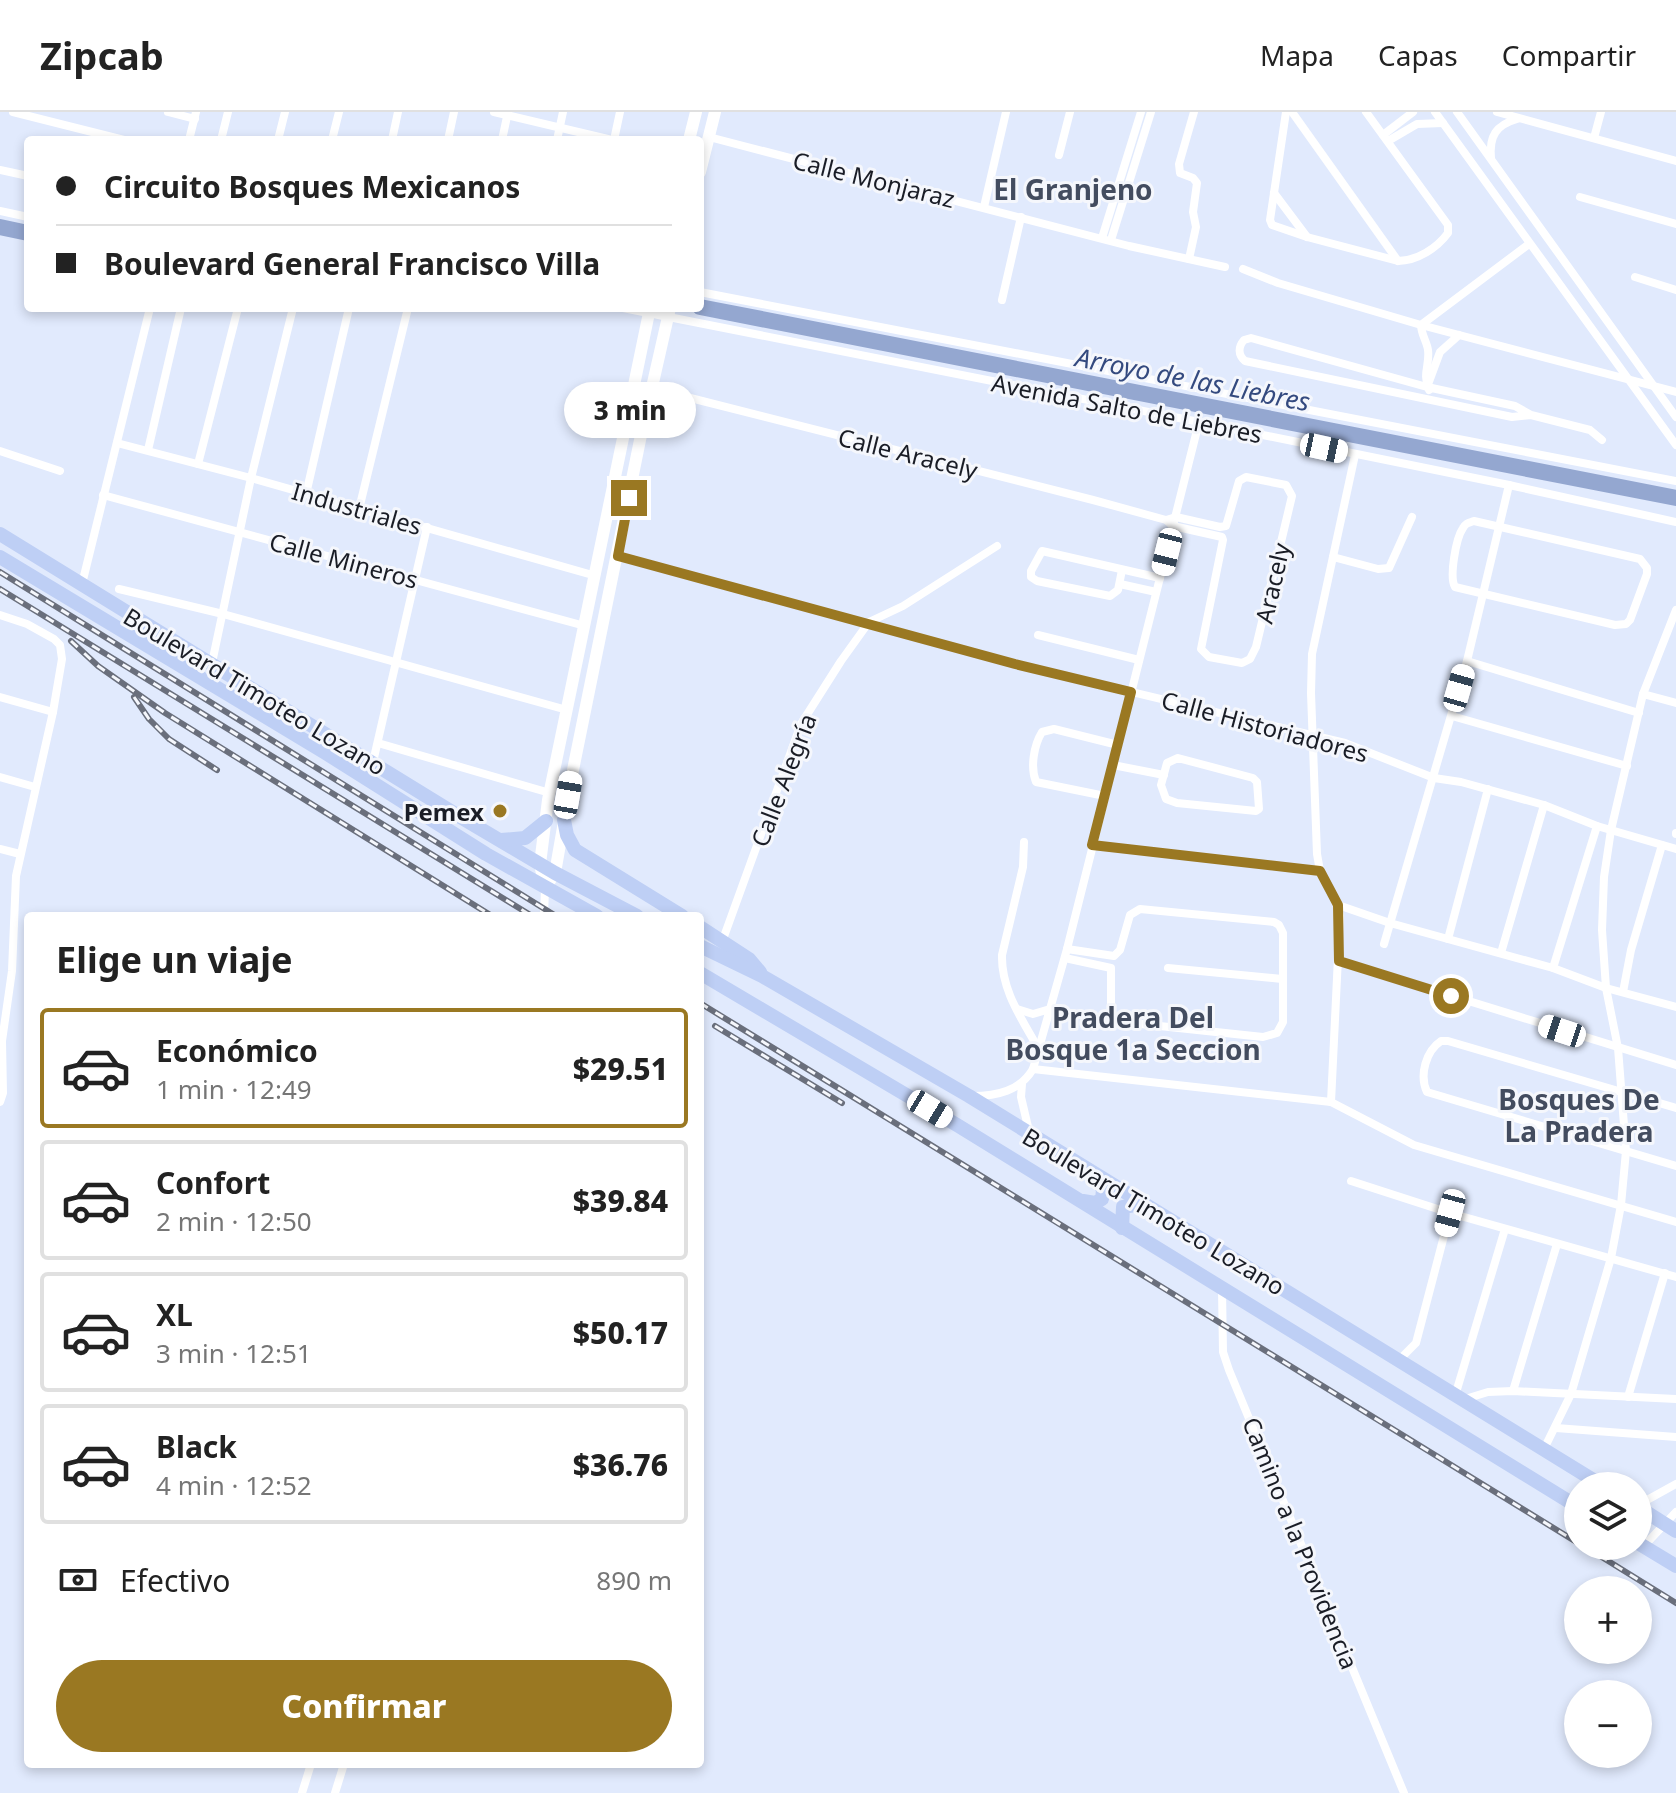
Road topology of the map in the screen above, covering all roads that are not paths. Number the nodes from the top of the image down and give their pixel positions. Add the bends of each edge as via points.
1 (13, 112) edge
2 (168, 112) edge
3 (228, 112) edge
4 (285, 112) edge
5 (339, 112) edge
6 (398, 112) edge
7 (454, 112) edge
8 (494, 112) edge
9 (563, 112) edge
10 (620, 112) edge
11 (696, 112) edge
12 (715, 112) edge
13 (1006, 112) edge
14 (1070, 112) edge
15 (1141, 112) edge
16 (1151, 112) edge
17 (1194, 112) edge
18 (1289, 112) edge
19 (1366, 112) edge
20 (1413, 112) edge
21 (1435, 112) edge
22 (1457, 112) edge
23 (1601, 112) edge
24 (508, 113) edge
25 (1501, 113) edge
26 (195, 115) edge
27 (1518, 119) junction
28 (1443, 123) junction
29 (560, 128) junction
30 (108, 136) edge
31 (190, 136) edge
32 (222, 136) edge
33 (279, 136) edge
34 (333, 136) edge
35 (393, 136) edge
36 (449, 136) edge
37 (503, 136) edge
38 (558, 136) edge
39 (595, 136) edge
40 (614, 136) edge
41 (690, 136) edge
42 (709, 137) junction
43 (1386, 138) junction
44 (1594, 138) junction
45 (1059, 155) dead end
46 (704, 156) edge
47 (1491, 159) junction
48 (1676, 161) edge
49 (0, 170) edge
50 (1500, 172) junction
51 (24, 175) edge
52 (1483, 180) junction
53 (1274, 193) junction
54 (1580, 197) dead end
55 (984, 207) junction
56 (0, 211) edge
57 (24, 216) edge
58 (1021, 217) junction
59 (1676, 224) edge
60 (1307, 237) junction
61 (1107, 239) junction
62 (1529, 244) junction
63 (1189, 259) junction
64 (1398, 261) junction
65 (1225, 267) dead end
66 (1243, 269) dead end
67 (1635, 277) dead end
68 (1676, 290) edge
69 (704, 293) edge
70 (1002, 300) dead end
71 (149, 312) edge
72 (180, 312) edge
73 (237, 312) edge
74 (292, 312) edge
75 (348, 312) edge
76 (407, 312) edge
77 (649, 312) edge
78 (669, 313) edge
79 (1421, 325) junction
80 (1459, 335) junction
81 (1428, 349) junction
82 (1440, 352) junction
83 (1627, 378) junction
84 (1654, 386) junction
85 (1427, 387) junction
86 (651, 388) junction
87 (1676, 392) edge
88 (1413, 395) junction
89 (1434, 400) junction
90 (1531, 415) junction
91 (1676, 417) edge
92 (1199, 422) junction
93 (1602, 440) dead end
94 (117, 443) junction
95 (1676, 445) edge
96 (148, 450) junction
97 (0, 451) edge
98 (1355, 455) junction
99 (198, 464) junction
100 (60, 471) dead end
101 (251, 478) junction
102 (1673, 479) edge
103 (1509, 485) junction
104 (306, 494) junction
105 (103, 495) junction
106 (359, 509) junction
107 (1412, 517) dead end
108 (1172, 521) junction
109 (1676, 522) edge
110 (1499, 526) junction
111 (427, 527) junction
112 (239, 531) junction
113 (0, 534) edge
114 (997, 546) dead end
115 (618, 556) junction
116 (0, 557) edge
117 (1333, 557) junction
118 (1122, 570) junction
119 (596, 576) junction
120 (1160, 578) junction
121 (415, 579) junction
122 (82, 584) junction
123 (1120, 584) junction
124 (119, 589) dead end
125 (1156, 592) junction
126 (137, 593) junction
127 (1482, 594) junction
128 (1676, 610) edge
129 (223, 614) junction
130 (0, 615) edge
131 (134, 617) junction
132 (869, 622) junction
133 (585, 626) junction
134 (1038, 635) dead end
135 (1139, 660) junction
136 (1467, 661) junction
137 (397, 662) junction
138 (212, 663) junction
139 (1131, 692) junction
140 (1643, 694) junction
141 (0, 697) edge
142 (1676, 703) edge
143 (567, 710) junction
144 (53, 712) junction
145 (1639, 713) junction
146 (1452, 716) junction
147 (1313, 735) junction
148 (378, 743) junction
149 (1118, 745) junction
150 (373, 762) junction
151 (1113, 765) junction
152 (1627, 766) junction
153 (1164, 775) junction
154 (0, 777) edge
155 (1434, 778) junction
156 (35, 787) junction
157 (1488, 789) junction
158 (550, 793) junction
159 (1105, 796) junction
160 (1544, 805) junction
161 (564, 820) junction
162 (546, 821) junction
163 (1597, 826) junction
164 (1611, 830) junction
165 (499, 840) junction
166 (1024, 842) dead end
167 (1092, 845) junction
168 (1662, 845) junction
169 (0, 849) edge
170 (1676, 849) edge
171 (20, 854) junction
172 (540, 864) junction
173 (1320, 871) junction
174 (555, 873) junction
175 (545, 888) junction
176 (1338, 905) junction
177 (544, 912) edge
178 (590, 912) edge
179 (629, 912) edge
180 (676, 912) edge
181 (1390, 923) junction
182 (704, 931) edge
183 (1448, 939) junction
184 (1384, 944) dead end
185 (704, 946) edge
186 (719, 947) junction
187 (1066, 953) junction
188 (1501, 953) junction
189 (1339, 961) junction
190 (1168, 968) dead end
191 (1553, 968) junction
192 (704, 975) edge
193 (1282, 979) junction
194 (1606, 988) junction
195 (1623, 992) junction
196 (1675, 1004) edge
197 (1016, 1009) junction
198 (1050, 1009) junction
199 (1618, 1048) junction
200 (1039, 1049) junction
201 (1, 1054) edge
202 (1676, 1065) edge
203 (1033, 1069) junction
204 (1022, 1084) junction
205 (1621, 1092) junction
206 (969, 1096) junction
207 (0, 1102) edge
208 (1331, 1102) junction
209 (1676, 1108) edge
210 (1031, 1137) junction
211 (1626, 1151) junction
212 (1676, 1166) edge
213 (1097, 1176) junction
214 (1351, 1181) dead end
215 (1078, 1200) junction
216 (1141, 1204) junction
217 (1621, 1205) junction
218 (1450, 1213) junction
219 (1676, 1222) edge
220 (1122, 1228) junction
221 (1505, 1229) junction
222 (1557, 1244) junction
223 (1611, 1258) junction
224 (1665, 1273) junction
225 (1676, 1277) edge
226 (1222, 1289) junction
227 (1398, 1361) junction
228 (1513, 1391) junction
229 (1571, 1394) junction
230 (1628, 1397) junction
231 (1458, 1398) junction
232 (1676, 1399) edge
233 (1556, 1428) junction
234 (1676, 1437) edge
235 (1544, 1449) junction
236 (1581, 1472) edge
237 (1676, 1484) edge
238 (1564, 1498) edge
239 (1652, 1498) edge
240 (1676, 1512) edge
241 (1652, 1515) edge
242 (1671, 1528) edge
243 (1652, 1539) edge
244 (1652, 1551) edge
245 (1675, 1565) edge
246 (310, 1768) edge
247 (343, 1768) edge
248 (302, 1793) edge
249 (335, 1793) edge
250 (1404, 1793) edge

1 - 30 street
2 - 26 street
3 - 32 street
4 - 33 street
5 - 34 street
6 - 35 street
7 - 36 street
8 - 24 street
9 - 29 street
10 - 40 street
11 - 41 main road
12 - 42 main road
13 - 55 street
14 - 45 street
15 - 61 street
16 - 61 street
17 - 63 street via 1179,164 1180,173 1197,183
18 - 53 street
18 - 64 street
19 - 43 street
20 - 43 street
21 - 28 street
22 - 47 street
23 - 44 street
24 - 29 street
24 - 37 street
25 - 27 street
26 - 31 street
27 - 44 street
27 - 47 street via 1495,130
28 - 43 street via 1417,124
28 - 52 street
29 - 38 street
29 - 39 street
42 - 46 main road
42 - 55 street, Calle Monjaraz
43 - 64 street via 1448,225 1440,242 1418,257
44 - 48 street
47 - 50 street
49 - 51 street
50 - 52 street
50 - 84 street
52 - 62 street
53 - 60 street
53 - 60 street via 1272,225
54 - 59 street
55 - 58 street, Calle Monjaraz
56 - 57 street
58 - 61 street, Calle Monjaraz
58 - 70 street
60 - 64 street
61 - 63 street, Calle Monjaraz
62 - 79 street
62 - 83 street
63 - 65 street, Calle Monjaraz
66 - 79 street
67 - 68 street
69 - 102 street, Avenida Salto de Liebres
71 - 94 street
72 - 96 street
73 - 99 street
74 - 101 street
75 - 104 street
76 - 106 street
77 - 119 main road
78 - 86 main road
78 - 92 street, Avenida Salto de Liebres
79 - 80 street
79 - 81 street
80 - 82 street
80 - 83 street
81 - 82 street
81 - 85 street
82 - 85 street
83 - 84 street
83 - 95 street
84 - 87 street
84 - 91 street
85 - 88 street
85 - 88 street via 1251,338 1240,347 1245,361
85 - 89 street
85 - 90 street via 1515,406
86 - 108 street, Calle Aracely
86 - 115 main road
88 - 89 street
89 - 90 street via 1512,417
90 - 93 street via 1590,430
92 - 98 street, Avenida Salto de Liebres
92 - 108 street
94 - 96 street, Industriales
94 - 105 street
96 - 99 street, Industriales
97 - 100 street
98 - 103 street, Avenida Salto de Liebres
98 - 117 street
99 - 101 street, Industriales
101 - 104 street, Industriales
101 - 112 street
103 - 109 street, Avenida Salto de Liebres
103 - 110 street
104 - 106 street, Industriales
105 - 112 street, Calle Mineros
105 - 122 street
106 - 111 street, Industriales
107 - 117 street via 1389,568
108 - 108 street, Aracely via 1223,540 1201,649 1209,657 1242,663 1250,659 1291,490 1246,477 1239,481 1226,526
108 - 120 street
110 - 127 street
110 - 127 street via 1474,521 1460,532 1452,583 1459,590
110 - 127 street via 1640,559 1647,574 1630,620 1620,625
111 - 119 street, Industriales
111 - 121 street
112 - 121 street, Calle Mineros
112 - 129 street
113 - 122 main road, Boulevard Timoteo Lozano
114 - 132 street, Calle Alegría
115 - 132 street, Calle Historiadores
115 - 161 main road
116 - 175 main road, Boulevard Timoteo Lozano
117 - 147 street via 1312,654
118 - 120 street
118 - 123 street
118 - 123 street via 1042,551 1031,571 1037,581 1110,596
119 - 133 main road
120 - 125 street
121 - 133 street, Calle Mineros
121 - 137 street
122 - 131 main road, Boulevard Timoteo Lozano
123 - 125 street
124 - 126 street
125 - 135 street
126 - 129 street
126 - 131 street
127 - 136 street
128 - 140 street
129 - 137 street
129 - 138 street
130 - 144 street via 54,639 62,652
131 - 138 main road, Boulevard Timoteo Lozano
132 - 139 street, Calle Historiadores
132 - 186 street, Calle Alegría via 801,724
133 - 143 main road
134 - 135 street
135 - 139 street
136 - 145 street
136 - 146 street
137 - 143 street
137 - 148 street
138 - 150 main road, Boulevard Timoteo Lozano
139 - 147 street, Calle Historiadores
139 - 149 street
140 - 142 street
140 - 145 street
141 - 144 street
143 - 158 main road
144 - 156 street
145 - 152 street
146 - 152 street
146 - 155 street
147 - 155 street, Calle Historiadores
147 - 173 street
148 - 150 street
148 - 158 street
149 - 151 street
149 - 159 street via 1054,729 1038,736 1032,769 1036,782
150 - 165 main road, Boulevard Timoteo Lozano
151 - 153 street
151 - 159 street
152 - 164 street
153 - 153 street via 1166,799 1177,803 1256,811 1260,807 1253,778 1178,758 1169,761
154 - 156 street
155 - 157 street, Calle Historiadores
155 - 181 street
156 - 171 street
157 - 160 street, Calle Historiadores
157 - 183 street
158 - 162 main road
159 - 167 street
160 - 163 street, Calle Historiadores
160 - 188 street
161 - 174 main road
161 - 180 main road via 575,850
162 - 165 main road via 525,838
162 - 172 main road
163 - 164 street, Calle Historiadores
163 - 191 street
164 - 168 street, Calle Historiadores
164 - 194 street via 1602,906
165 - 172 main road, Boulevard Timoteo Lozano
166 - 197 street via 1002,955 1004,983
167 - 173 street
167 - 187 street
168 - 170 street, Calle Historiadores
168 - 195 street
169 - 171 street
171 - 201 street
172 - 174 main road, Boulevard Timoteo Lozano
172 - 175 main road
173 - 176 street
174 - 175 main road
174 - 179 main road, Boulevard Timoteo Lozano
175 - 177 street
175 - 178 main road, Boulevard Timoteo Lozano
176 - 181 street
176 - 189 street
181 - 183 street
181 - 184 street
182 - 186 main road
183 - 188 street
185 - 186 main road, Boulevard Timoteo Lozano
186 - 206 main road, Boulevard Timoteo Lozano
187 - 193 street via 1114,956 1130,915 1140,909 1274,922 1283,933
187 - 193 street via 1111,968 1110,1010 1116,1020 1248,1036 1271,1036 1281,1027
187 - 198 street
188 - 191 street
189 - 199 street
189 - 208 street
190 - 193 street
191 - 194 street
192 - 215 main road, Boulevard Timoteo Lozano
194 - 195 street
194 - 199 street
195 - 196 street
197 - 198 street via 1033,1014
197 - 200 street
198 - 200 street
199 - 202 street
199 - 205 street
200 - 203 street
201 - 207 street
203 - 204 street
203 - 208 street
204 - 206 street via 996,1094
204 - 210 street
205 - 209 street
205 - 211 street
205 - 211 street via 1448,1041 1433,1048 1423,1077 1427,1092
206 - 210 main road, Boulevard Timoteo Lozano
208 - 217 street via 1414,1145
210 - 213 main road, Boulevard Timoteo Lozano
211 - 212 street
211 - 217 street
213 - 215 main road via 1102,1199
213 - 216 main road, Boulevard Timoteo Lozano
214 - 218 street
215 - 220 main road, Boulevard Timoteo Lozano
216 - 220 main road via 1123,1207
216 - 227 main road, Boulevard Timoteo Lozano
217 - 219 street
217 - 223 street
218 - 221 street
218 - 227 street via 1416,1343
220 - 226 main road, Boulevard Timoteo Lozano
221 - 222 street
221 - 231 street
222 - 223 street
222 - 228 street
223 - 224 street
223 - 229 street
224 - 225 street
224 - 230 street
226 - 238 main road, Boulevard Timoteo Lozano
226 - 250 street, Camino a la Providencia via 1223,1352 1229,1370
227 - 231 main road, Boulevard Timoteo Lozano
228 - 229 street
228 - 231 street
229 - 230 street
229 - 233 street
230 - 232 street
231 - 235 main road, Boulevard Timoteo Lozano
233 - 234 street
233 - 235 street
235 - 236 main road, Boulevard Timoteo Lozano
237 - 239 street
240 - 242 street
241 - 242 main road
242 - 243 street
244 - 245 main road
246 - 248 street
247 - 249 street

